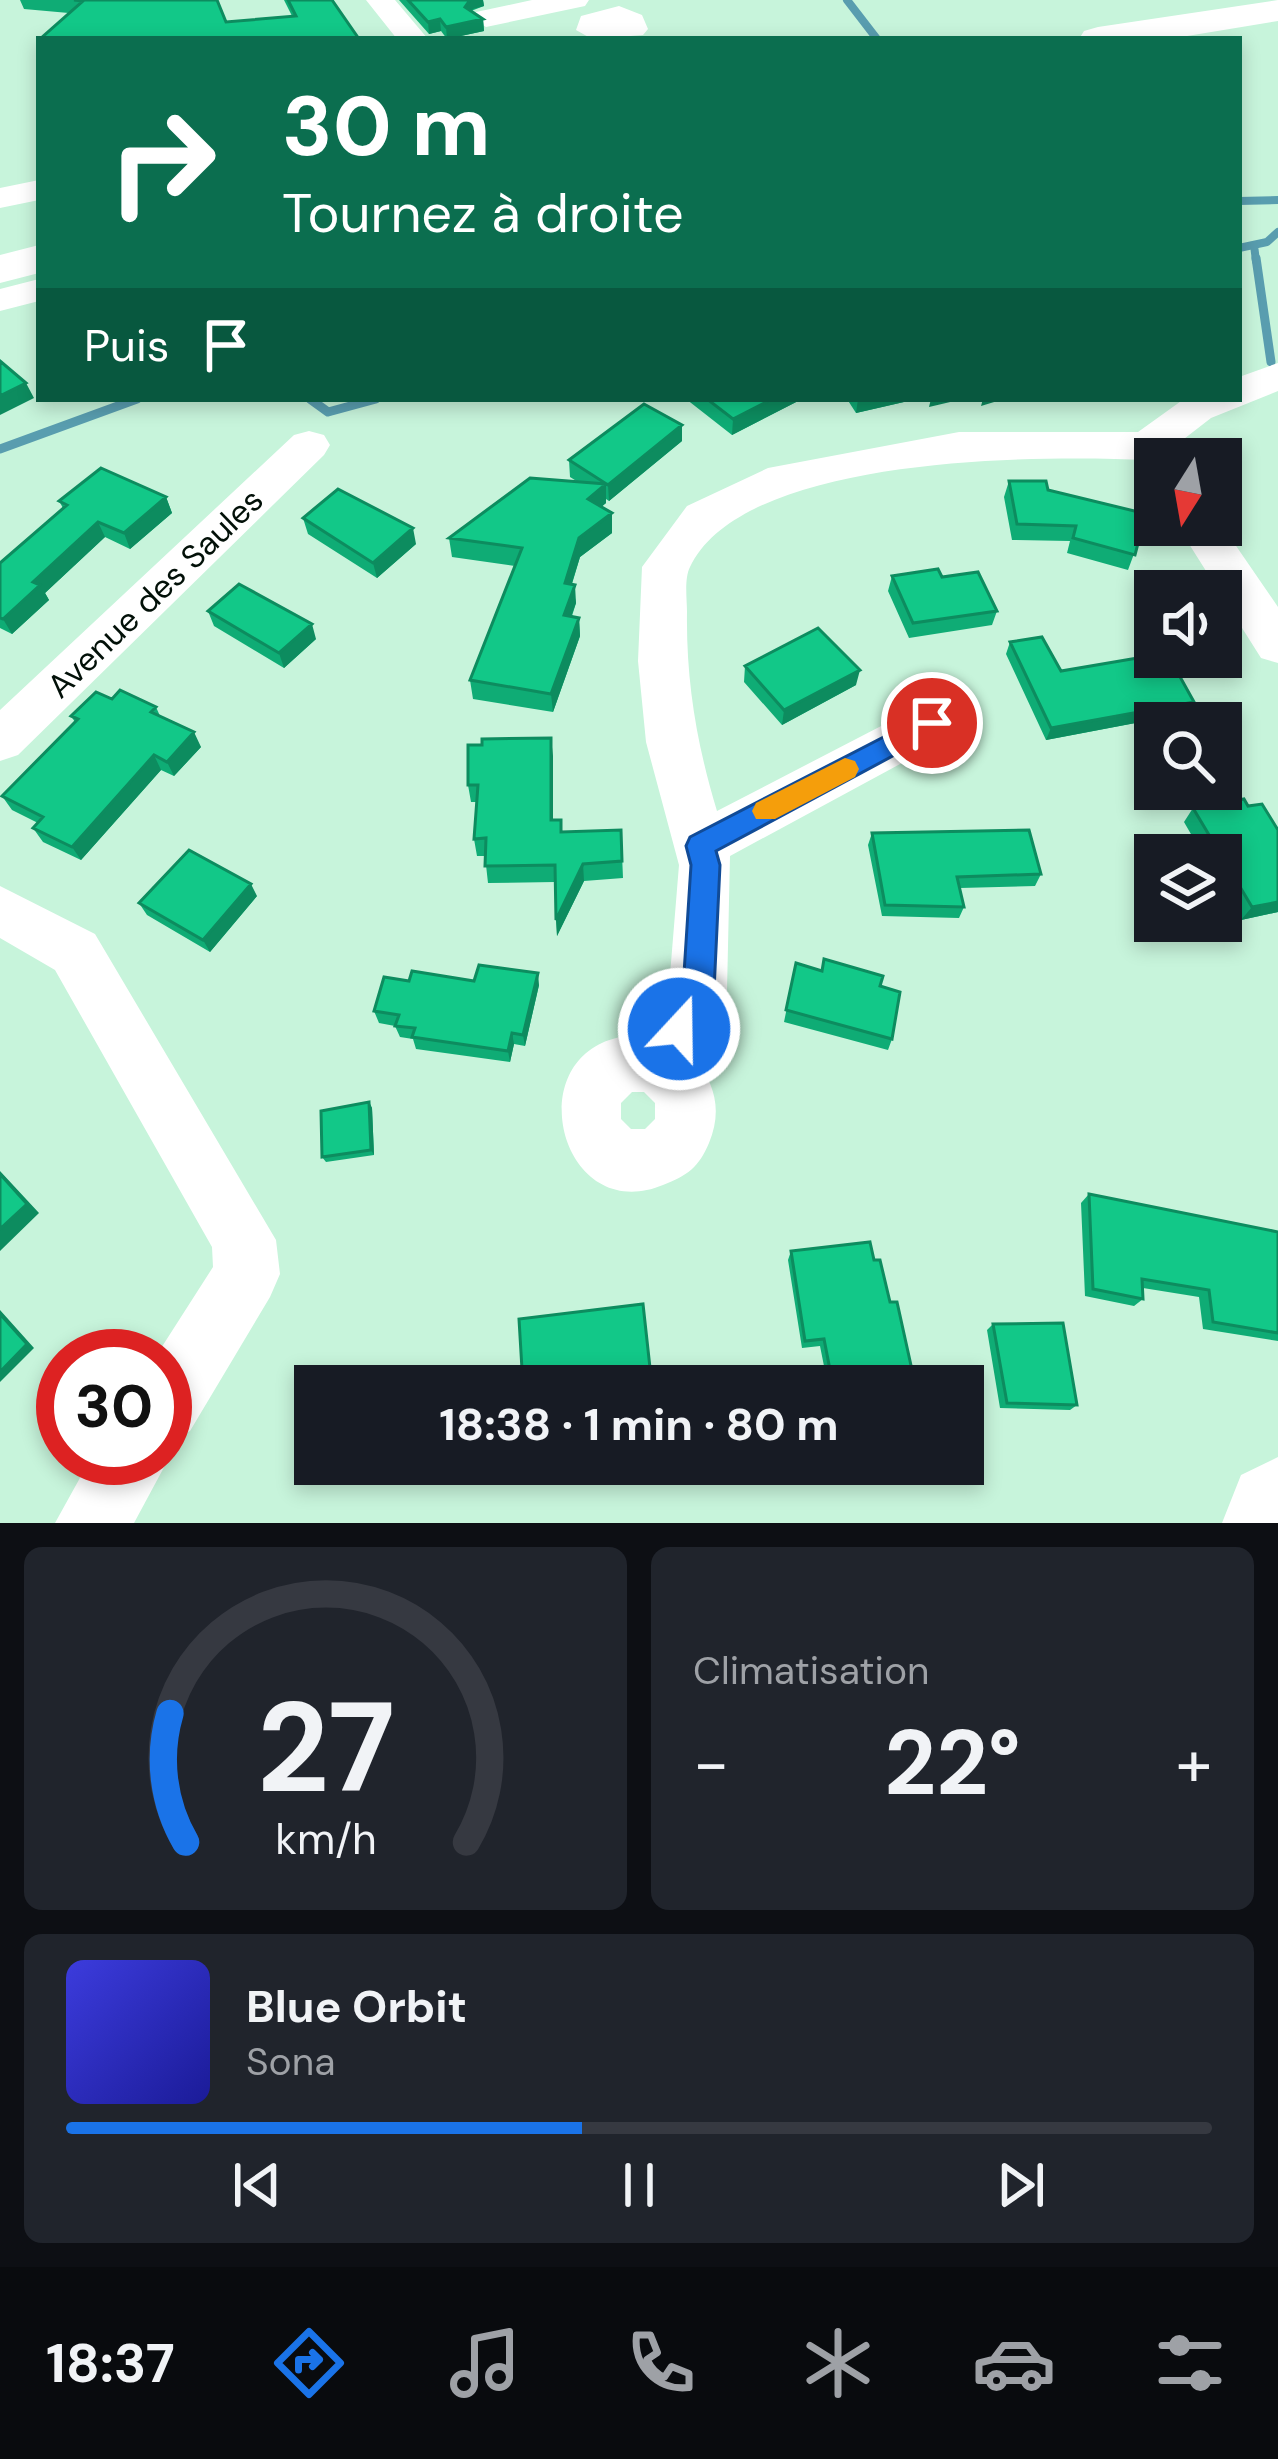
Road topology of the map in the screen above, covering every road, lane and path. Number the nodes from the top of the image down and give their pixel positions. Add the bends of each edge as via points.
1 (380, 0) edge
2 (587, 5) edge
3 (1278, 10) edge
4 (486, 18) edge
5 (410, 36) edge
6 (1117, 36) edge
7 (1278, 39) edge
8 (1242, 45) edge
9 (36, 191) edge
10 (0, 198) edge
11 (36, 225) edge
12 (0, 232) edge
13 (36, 261) edge
14 (0, 269) edge
15 (36, 291) edge
16 (0, 300) edge
17 (1278, 376) edge
18 (1242, 391) edge
19 (1214, 402) edge
20 (1167, 438) edge
21 (309, 445) dead end
22 (1134, 450) edge
23 (1213, 546) edge
24 (1278, 645) edge
25 (932, 723) dead end
26 (0, 741) edge
27 (700, 846) junction
28 (0, 910) edge
29 (659, 1066) dead end
30 (192, 1363) edge
31 (116, 1485) edge
32 (1278, 1493) edge
33 (92, 1523) edge
34 (1259, 1523) edge

1 - 5 street
2 - 4 street
3 - 6 highway
7 - 8 highway
9 - 10 street
11 - 12 highway
13 - 14 highway
15 - 16 street
17 - 18 street
19 - 20 street
21 - 26 street, Avenue des Saules
22 - 27 street via 1078,442 958,446 768,483 703,517 665,567 662,661 671,742
23 - 24 street
25 - 27 street
27 - 29 street via 706,865 698,991
28 - 30 street via 75,952 244,1240 247,1274
31 - 33 street
32 - 34 street

